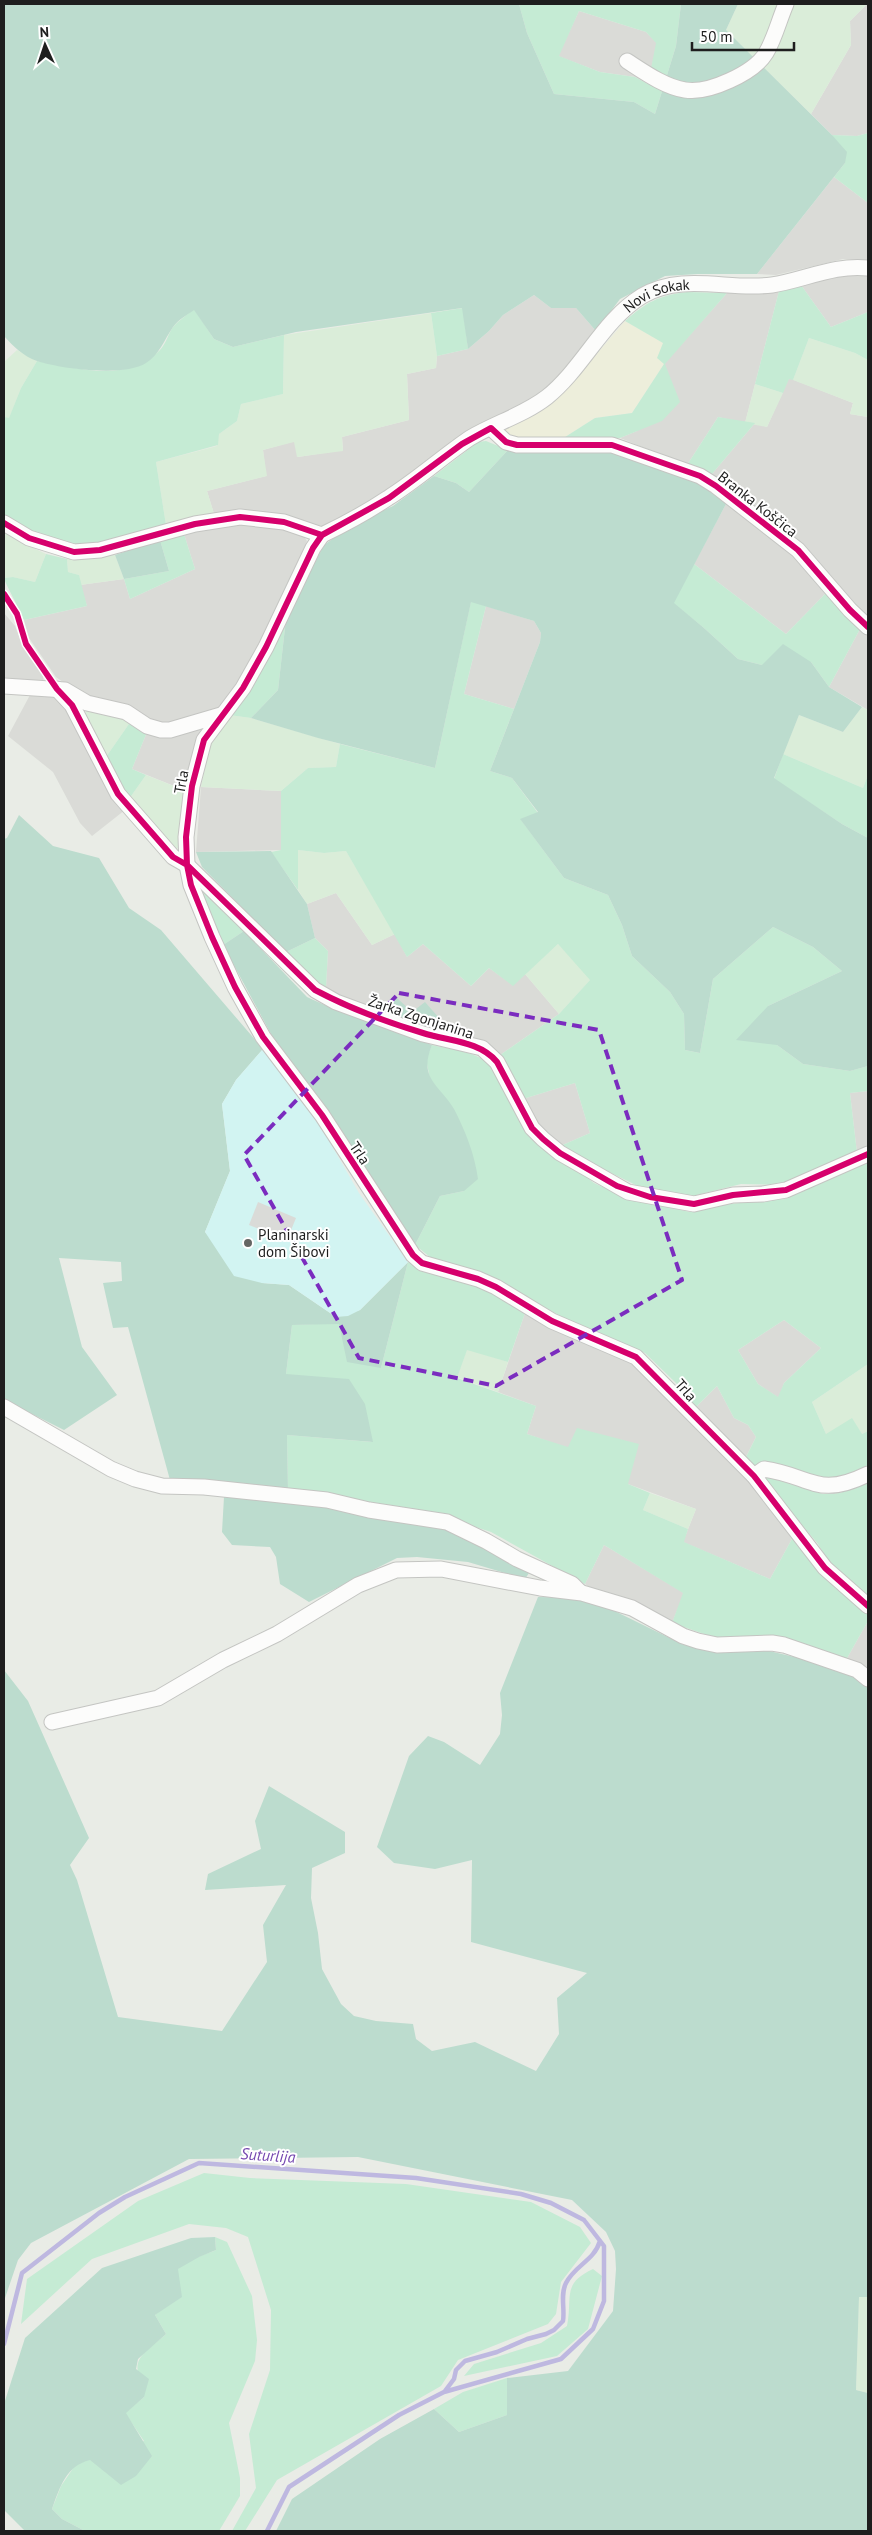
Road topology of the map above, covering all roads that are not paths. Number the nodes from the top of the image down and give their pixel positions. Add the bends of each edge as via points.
1 (786, 4) edge
2 (627, 61) dead end
3 (868, 268) edge
4 (490, 428) junction
5 (4, 523) edge
6 (322, 535) junction
7 (868, 627) edge
8 (4, 686) edge
9 (57, 689) junction
10 (221, 715) junction
11 (187, 865) junction
12 (868, 1154) edge
13 (4, 1407) edge
14 (868, 1474) edge
15 (754, 1476) junction
16 (582, 1593) junction
17 (868, 1606) edge
18 (868, 1679) edge
19 (52, 1722) dead end

1 - 2 street via 765,55 737,78 694,91 683,90
3 - 4 street, Novi Sokak via 841,269 773,284 692,283 655,290 616,318 568,377 547,397
4 - 6 street, Novi Sokak via 462,444 390,498
4 - 7 street, Branka Koščica via 506,442 517,445 612,445 700,476 798,550
5 - 6 street via 29,538 80,552 100,550 195,524 240,517 284,522
6 - 10 street, Trla via 243,688
8 - 9 street
9 - 10 street via 74,694 87,703 126,712 147,726 161,730
9 - 11 street, Žarka Zgonjanina via 72,705 118,794 173,857
10 - 11 street, Trla via 204,740 192,786 186,837
11 - 12 street, Žarka Zgonjanina via 315,990 336,1002 406,1027 482,1048 491,1054 532,1128 560,1153 628,1192 694,1204 733,1195 763,1194 786,1190
11 - 15 street, Trla via 191,885 212,937 263,1037 322,1115 413,1255 422,1263 478,1279 552,1321 636,1357
13 - 16 street via 111,1469 135,1479 162,1486 204,1487 328,1500 447,1522 486,1540 517,1560 572,1584
14 - 15 street via 837,1486 818,1485 770,1470 759,1471
15 - 17 street, Trla via 825,1568
16 - 18 street via 632,1608 698,1641 784,1645 858,1670
16 - 19 street via 441,1569 396,1570 358,1584 277,1634 223,1660 158,1698

